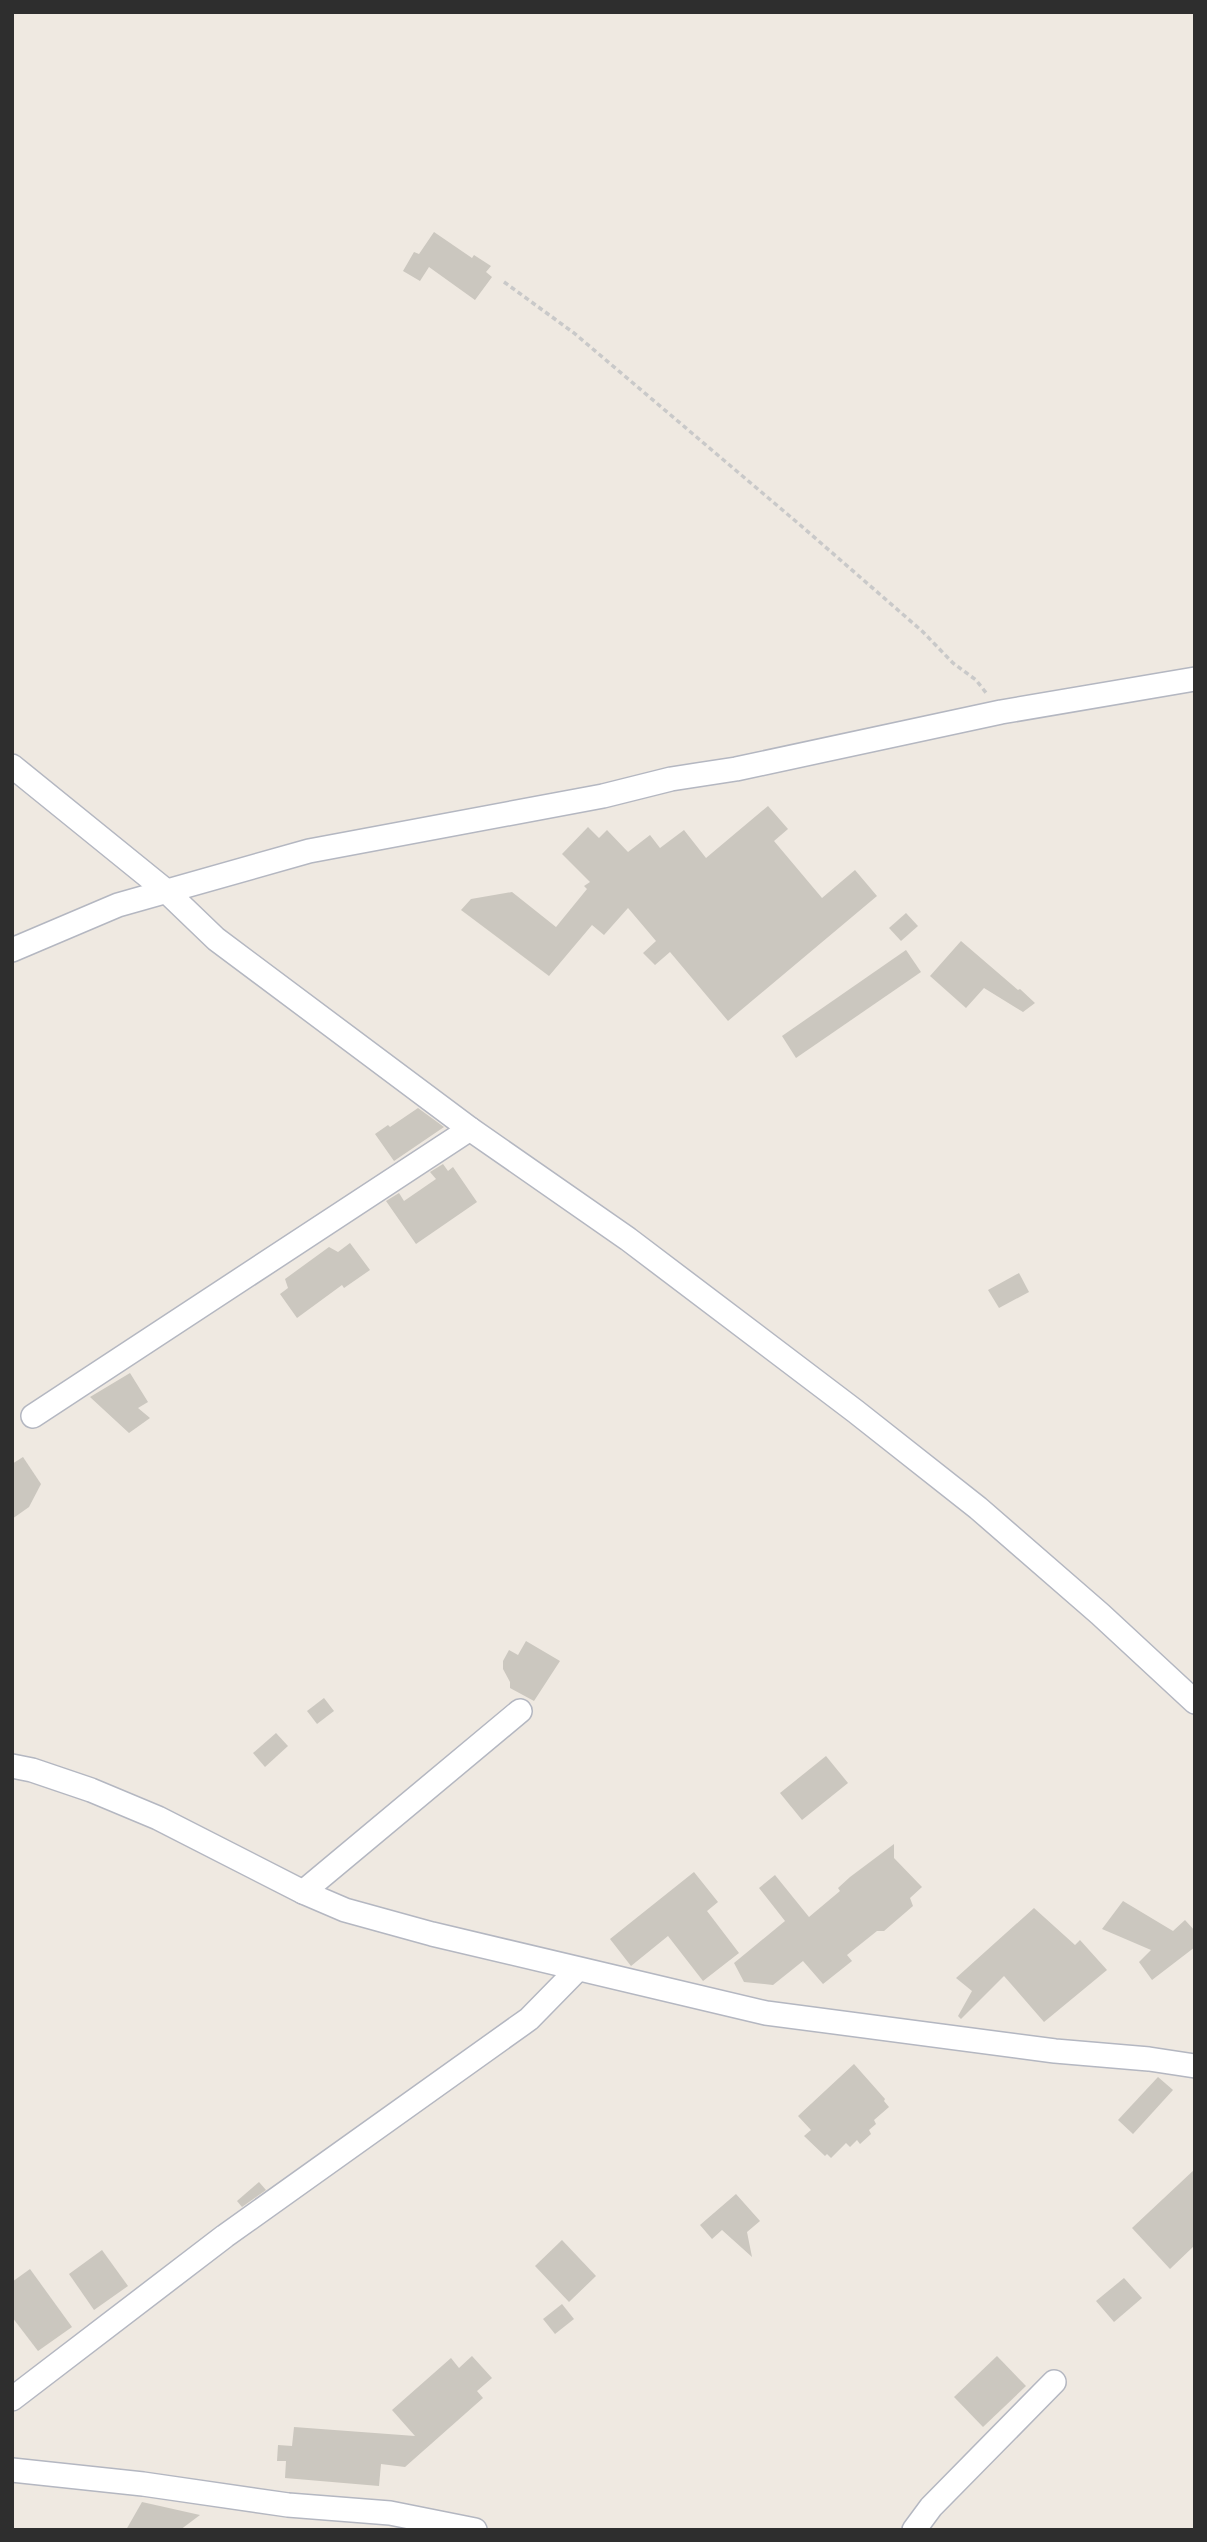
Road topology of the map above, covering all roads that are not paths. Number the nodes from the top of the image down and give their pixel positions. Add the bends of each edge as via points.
1 (1195, 679) edge
2 (12, 766) edge
3 (165, 890) junction
4 (12, 950) edge
5 (470, 1129) junction
6 (33, 1416) dead end
7 (1195, 1702) edge
8 (520, 1711) dead end
9 (12, 1766) edge
10 (303, 1892) junction
11 (578, 1970) junction
12 (1195, 2066) edge
13 (1054, 2382) dead end
14 (12, 2399) edge
15 (12, 2470) edge
16 (475, 2530) edge
17 (914, 2530) edge

1 - 3 street via 1001,712 603,796 309,851
2 - 3 street
3 - 4 street
3 - 5 street via 216,939
5 - 6 street
5 - 7 street via 628,1239 978,1508
8 - 10 street
9 - 10 street via 91,1790 158,1818
10 - 11 street via 345,1910
11 - 12 street via 766,2013
11 - 14 street via 529,2019 225,2236
13 - 17 street
15 - 16 street via 288,2505 390,2513

